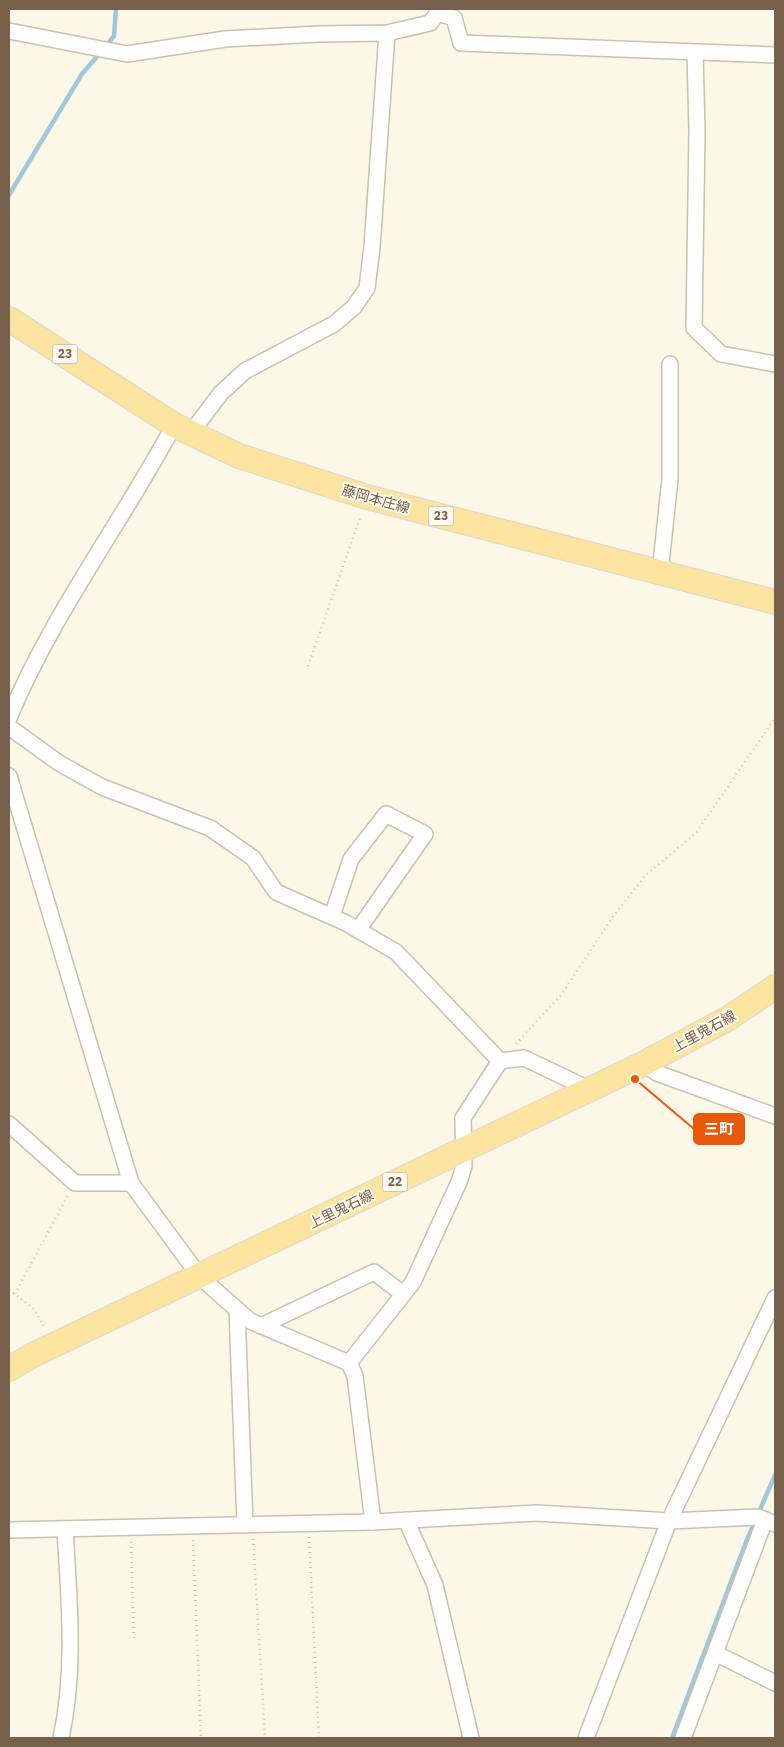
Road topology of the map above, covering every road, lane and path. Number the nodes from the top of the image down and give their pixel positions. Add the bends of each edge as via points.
1 (438, 11) edge
2 (9, 31) edge
3 (387, 33) junction
4 (695, 52) junction
5 (775, 55) edge
6 (9, 319) edge
7 (670, 364) dead end
8 (775, 364) edge
9 (182, 430) junction
10 (368, 497) junction
11 (660, 573) junction
12 (775, 602) edge
13 (308, 666) dead end
14 (9, 718) edge
15 (775, 718) edge
16 (9, 727) edge
17 (9, 776) edge
18 (332, 916) junction
19 (358, 930) junction
20 (775, 987) edge
21 (500, 1061) junction
22 (644, 1064) junction
23 (591, 1090) junction
24 (775, 1116) edge
25 (9, 1124) edge
26 (463, 1149) junction
27 (75, 1183) junction
28 (131, 1183) junction
29 (200, 1277) junction
30 (9, 1290) edge
31 (15, 1294) junction
32 (403, 1294) junction
33 (775, 1298) edge
34 (237, 1311) junction
35 (262, 1326) junction
36 (54, 1345) junction
37 (348, 1363) junction
38 (9, 1369) edge
39 (406, 1520) junction
40 (669, 1521) junction
41 (373, 1522) junction
42 (770, 1522) edge
43 (309, 1523) junction
44 (248, 1525) junction
45 (193, 1526) junction
46 (131, 1528) junction
47 (65, 1529) junction
48 (9, 1530) edge
49 (134, 1642) dead end
50 (715, 1653) junction
51 (775, 1683) edge
52 (61, 1738) edge
53 (201, 1738) edge
54 (265, 1738) edge
55 (319, 1738) edge
56 (471, 1738) edge
57 (586, 1738) edge
58 (684, 1738) edge

1 - 3 street via 430,23
1 - 4 street via 454,18 461,43
2 - 3 street via 127,54 225,39
3 - 9 street via 367,288 354,307 334,324 245,371
4 - 5 street
4 - 8 street via 694,328 721,354
6 - 9 main road, 藤岡本庄線 / 23
7 - 11 street via 670,479
9 - 10 main road, 藤岡本庄線 / 23 via 239,456
9 - 14 street via 146,477 40,651
10 - 11 main road, 藤岡本庄線 / 23
10 - 13 path
11 - 12 main road, 藤岡本庄線 / 23
15 - 21 path via 696,833 646,875 614,915 561,995
16 - 18 street via 59,763 102,787 210,828 253,858 276,892
17 - 28 street
18 - 19 street
18 - 19 street via 351,859 386,814 426,834
19 - 21 street via 396,952
20 - 22 main road, 上里鬼石線 / 22 via 727,1019
21 - 23 street via 524,1058
21 - 26 street via 463,1118
22 - 23 main road, 上里鬼石線 / 22
22 - 24 street via 656,1073
23 - 26 main road, 上里鬼石線 / 22
25 - 27 street
26 - 29 main road, 上里鬼石線 / 22
26 - 32 street via 464,1166 459,1182 413,1282
27 - 28 street
27 - 31 path
28 - 29 street
29 - 34 street
29 - 36 main road, 上里鬼石線 / 22
30 - 31 path
31 - 36 path via 34,1309
32 - 35 street via 374,1272
32 - 37 street
33 - 40 street
34 - 35 street
34 - 44 street
35 - 37 street
36 - 38 main road, 上里鬼石線 / 22
37 - 41 street via 355,1376
39 - 40 street via 536,1512
39 - 41 street
39 - 56 street via 435,1585
40 - 42 street via 758,1517
40 - 57 street
41 - 43 street
42 - 50 street
43 - 44 street
43 - 55 path
44 - 45 street
44 - 54 path
45 - 46 street
45 - 53 path
46 - 47 street
46 - 49 path
47 - 48 street
47 - 52 street via 71,1642 66,1716
50 - 51 street
50 - 58 street

